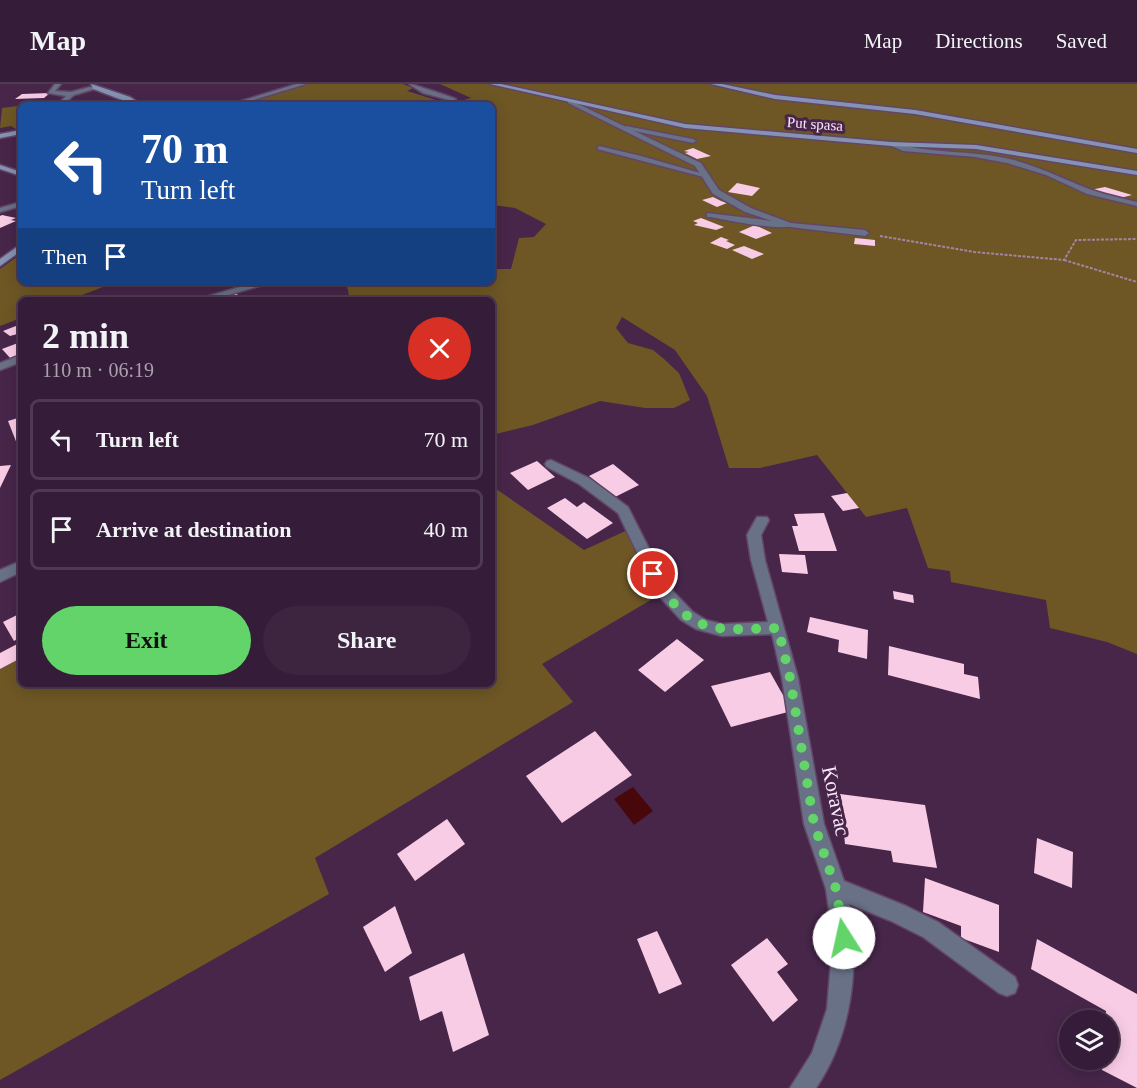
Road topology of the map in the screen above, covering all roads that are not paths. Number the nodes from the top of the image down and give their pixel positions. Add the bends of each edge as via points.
1 (58, 84) edge
2 (303, 84) edge
3 (412, 84) edge
4 (493, 84) edge
5 (714, 84) edge
6 (95, 86) edge
7 (70, 94) junction
8 (453, 99) dead end
9 (62, 102) edge
10 (134, 102) edge
11 (241, 102) edge
12 (570, 102) junction
13 (626, 128) junction
14 (18, 133) edge
15 (0, 136) edge
16 (693, 141) dead end
17 (891, 144) junction
18 (599, 148) dead end
19 (1137, 151) edge
20 (0, 167) edge
21 (18, 173) edge
22 (1137, 173) edge
23 (706, 176) junction
24 (1137, 204) edge
25 (18, 205) edge
26 (0, 210) edge
27 (710, 215) dead end
28 (790, 225) junction
29 (865, 233) road end
30 (18, 249) edge
31 (0, 263) edge
32 (257, 285) edge
33 (211, 297) edge
34 (18, 359) edge
35 (0, 367) edge
36 (551, 464) dead end
37 (762, 520) dead end
38 (18, 568) edge
39 (0, 577) edge
40 (778, 628) junction
41 (836, 889) junction
42 (1007, 985) dead end
43 (802, 1088) edge

1 - 7 street via 51,93
2 - 11 street
3 - 8 street
4 - 12 street, Put spasa
5 - 19 street, Put spasa via 775,97 915,112
6 - 7 street
6 - 10 street
7 - 9 street
12 - 13 street
12 - 17 street, Put spasa via 685,126
13 - 16 street
13 - 23 street via 698,165
14 - 15 street
17 - 22 street, Put spasa via 976,147
17 - 24 street via 903,149 1008,161 1049,173 1090,192
18 - 23 street
20 - 21 street
23 - 28 street via 711,187 724,198
25 - 26 street
27 - 28 street
28 - 29 street
30 - 31 street
32 - 33 street
34 - 35 street
36 - 40 street via 584,481 623,510 662,590 687,616 722,630
37 - 40 street, Koravac via 754,535
38 - 39 street
40 - 41 street, Koravac via 814,824
41 - 42 street via 919,923
41 - 43 street, Koravac via 844,938 838,1009 822,1059

